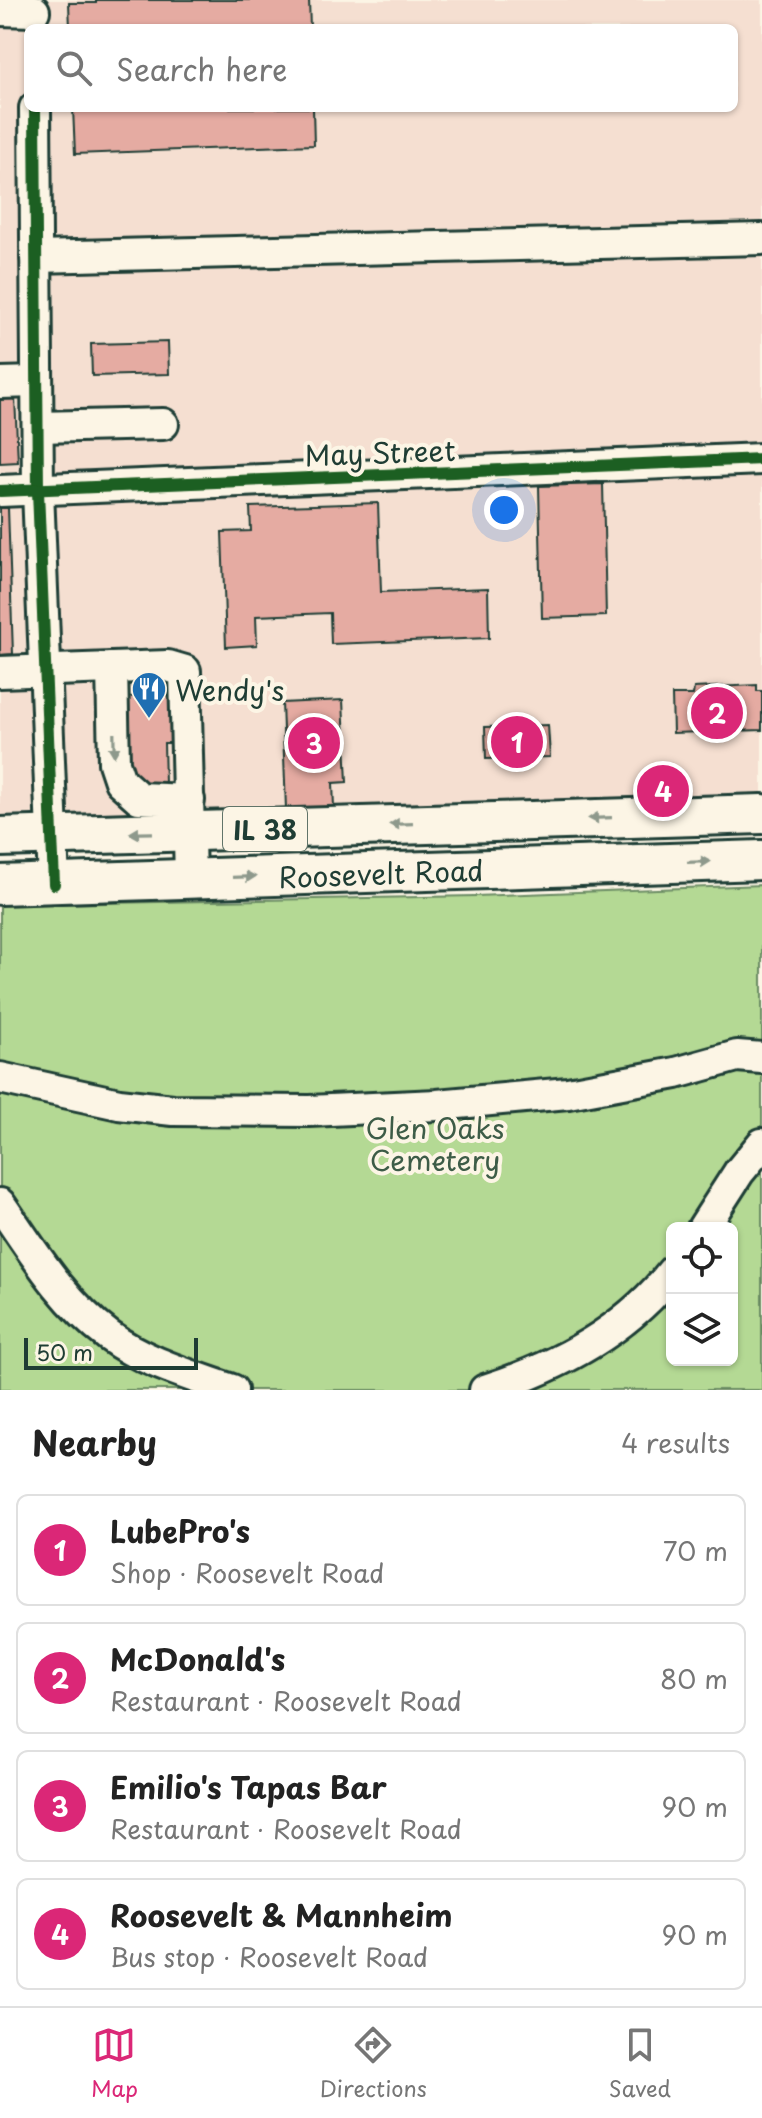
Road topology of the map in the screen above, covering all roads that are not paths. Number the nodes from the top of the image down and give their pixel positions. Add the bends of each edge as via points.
1 (0, 10) edge
2 (34, 13) edge
3 (35, 112) edge
4 (762, 239) edge
5 (36, 257) junction
6 (37, 382) junction
7 (0, 383) edge
8 (163, 424) dead end
9 (38, 427) junction
10 (762, 459) edge
11 (0, 491) edge
12 (38, 491) junction
13 (112, 668) junction
14 (47, 669) junction
15 (0, 672) edge
16 (762, 814) edge
17 (189, 816) junction
18 (52, 835) junction
19 (0, 837) edge
20 (762, 860) edge
21 (190, 879) junction
22 (54, 884) junction
23 (0, 885) edge
24 (762, 1058) edge
25 (0, 1078) edge
26 (762, 1144) edge
27 (0, 1204) edge
28 (707, 1222) edge
29 (666, 1279) edge
30 (232, 1390) edge
31 (485, 1390) edge

1 - 2 street
3 - 5 street
4 - 5 street
5 - 6 street
6 - 7 street
6 - 9 street
8 - 9 street
9 - 12 street
10 - 12 street, May Street
11 - 12 street, May Street
12 - 14 street
13 - 14 street
13 -> 17 street via 114,763 120,781 139,798
13 - 17 street via 168,666 185,671
14 - 15 street
14 - 18 street
16 -> 17 main road, Roosevelt Road / IL 38
17 -> 18 main road, Roosevelt Road / IL 38
17 - 21 street
18 - 19 main road, Roosevelt Road / IL 38
18 - 22 street
21 -> 20 main road, Roosevelt Road / IL 38
21 - 22 main road, Roosevelt Road / IL 38
22 - 23 main road, Roosevelt Road / IL 38
24 - 25 street via 737,1056 568,1093 437,1105 233,1113 105,1102
26 - 28 street
27 - 30 street via 84,1316 145,1357
29 - 31 street via 642,1307 570,1354

